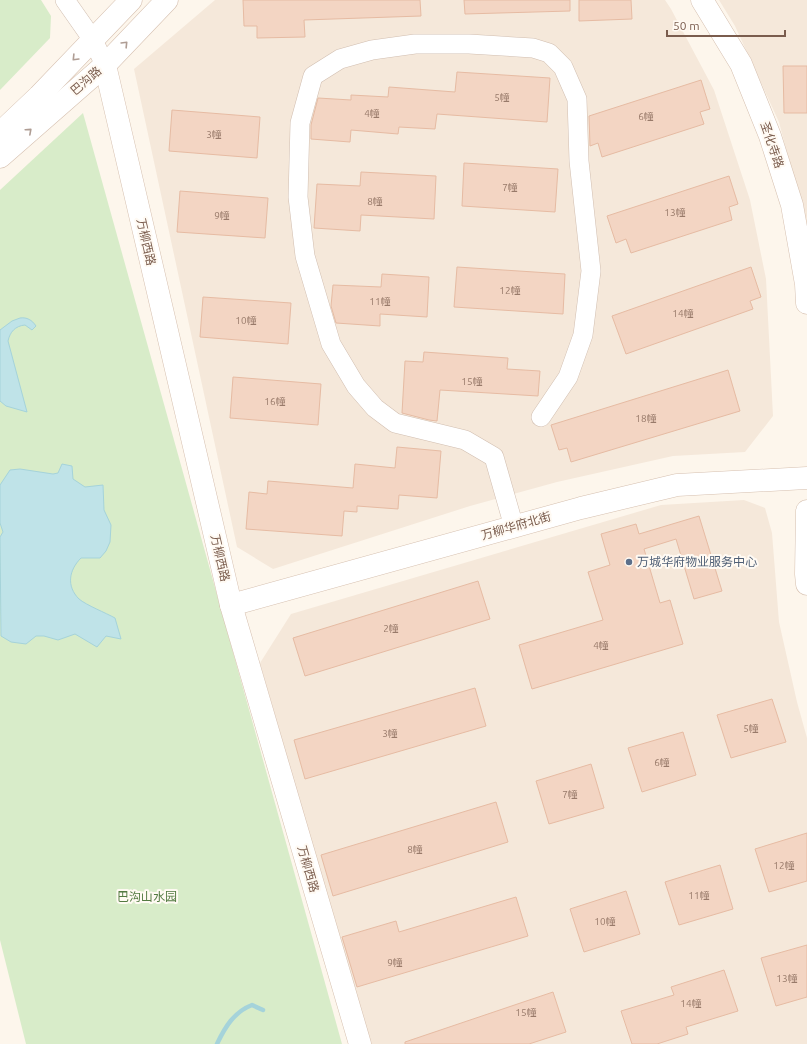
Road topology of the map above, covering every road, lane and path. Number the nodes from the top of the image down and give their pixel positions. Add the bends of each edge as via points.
1 (65, 0) edge
2 (131, 0) edge
3 (167, 0) edge
4 (702, 0) edge
5 (93, 40) junction
6 (104, 65) junction
7 (0, 133) edge
8 (0, 157) edge
9 (807, 302) edge
10 (541, 417) dead end
11 (807, 478) edge
12 (807, 512) edge
13 (514, 527) junction
14 (807, 584) edge
15 (231, 606) junction
16 (360, 1044) edge

1 - 5 street
2 - 5 street, 巴沟路
6 -> 3 street, 巴沟路
4 - 9 street, 圣化寺路 via 741,64 770,136 792,205
5 - 6 street
5 -> 7 street, 巴沟路
8 -> 6 street, 巴沟路
6 - 15 street, 万柳西路
10 - 13 street via 568,377 583,335 591,271 579,161 577,98 563,68 549,53 533,48 469,44 415,44 372,50 340,59 313,76 300,123 298,197 305,256 331,344 356,386 375,408 395,423 465,440 494,457
11 - 13 street, 万柳华府北街 via 677,485
12 - 14 street
13 - 15 street, 万柳华府北街
15 - 16 street, 万柳西路

